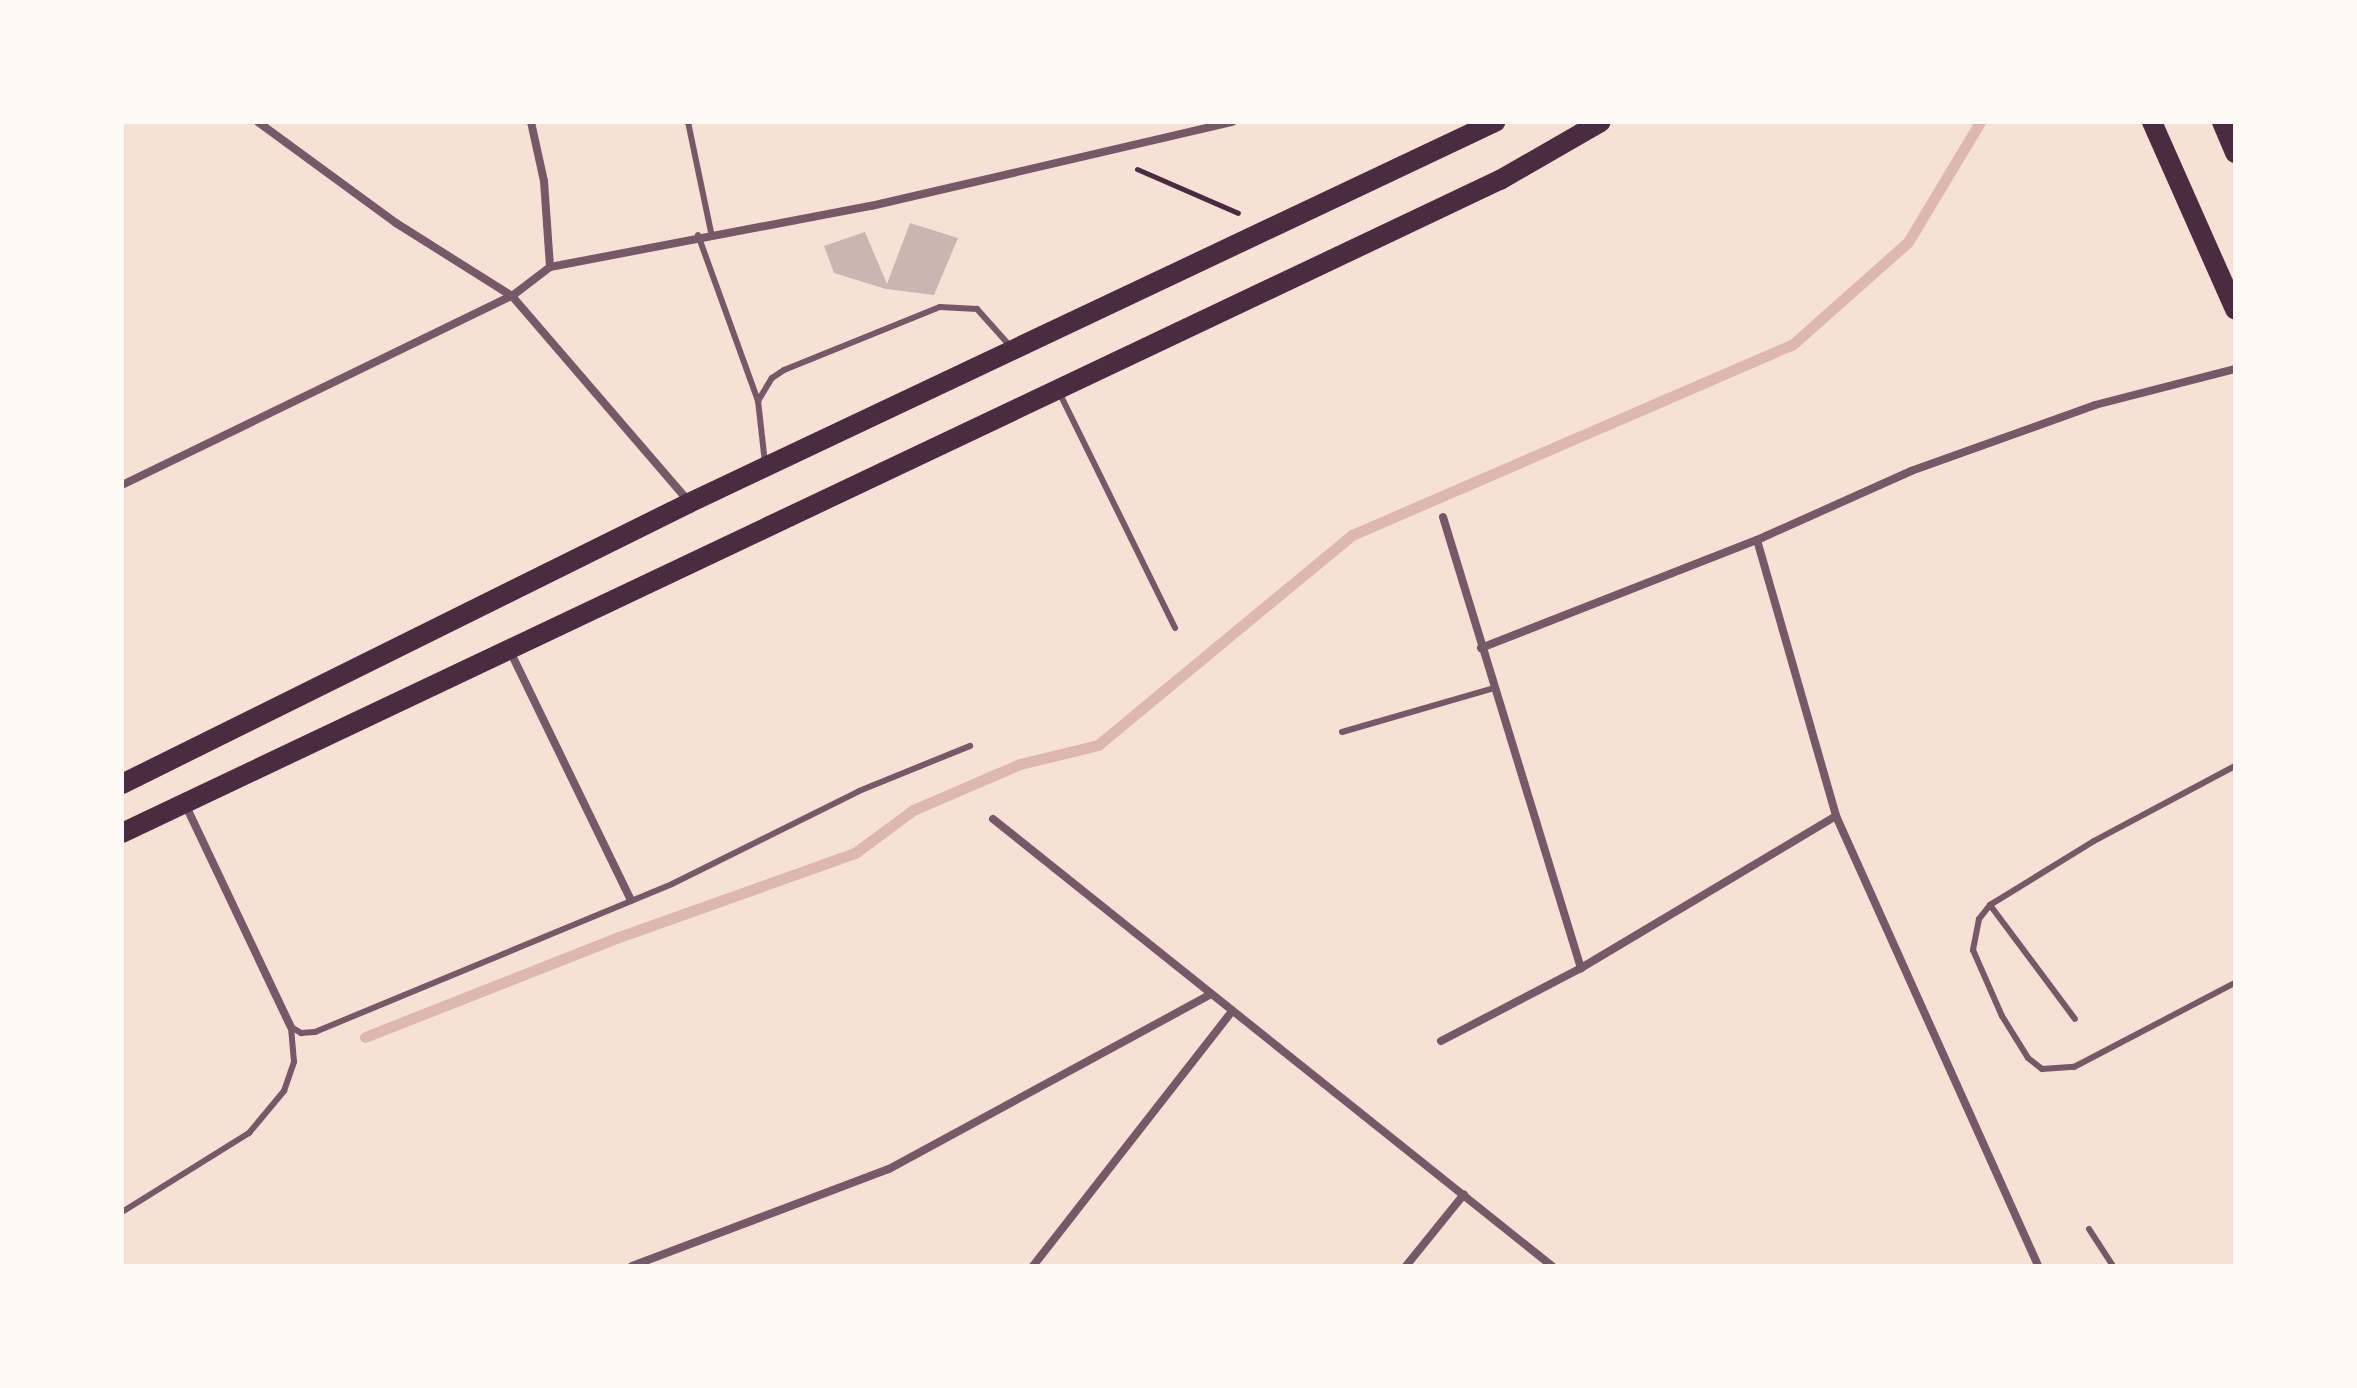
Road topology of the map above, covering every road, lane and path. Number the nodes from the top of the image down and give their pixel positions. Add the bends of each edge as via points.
1 (258, 122) edge
2 (531, 122) edge
3 (688, 122) edge
4 (1232, 122) edge
5 (1495, 122) edge
6 (1601, 122) edge
7 (2152, 122) edge
8 (2222, 122) edge
9 (2235, 153) edge
10 (1103, 154) junction
11 (1273, 228) junction
12 (711, 232) junction
13 (698, 235) junction
14 (550, 267) junction
15 (512, 296) junction
16 (2235, 309) edge
17 (1013, 350) junction
18 (2235, 369) edge
19 (1057, 389) junction
20 (758, 401) junction
21 (765, 466) junction
22 (122, 485) edge
23 (689, 503) junction
24 (1443, 517) dead end
25 (1757, 540) junction
26 (1175, 628) dead end
27 (509, 648) junction
28 (1481, 648) junction
29 (1494, 688) junction
30 (1342, 732) dead end
31 (970, 746) dead end
32 (2235, 766) edge
33 (122, 784) edge
34 (184, 803) junction
35 (1836, 816) junction
36 (993, 819) dead end
37 (122, 833) edge
38 (631, 900) junction
39 (1990, 905) junction
40 (1581, 968) junction
41 (2235, 983) edge
42 (1209, 995) junction
43 (1231, 1013) junction
44 (2075, 1019) dead end
45 (291, 1027) junction
46 (1441, 1041) dead end
47 (1464, 1194) junction
48 (122, 1212) edge
49 (2089, 1229) dead end
50 (632, 1266) edge
51 (1033, 1266) edge
52 (1406, 1266) edge
53 (1552, 1266) edge
54 (2038, 1266) edge
55 (2113, 1266) edge

1 - 15 street via 396,223
2 - 14 street via 544,181
3 - 12 lane
4 - 10 street
5 - 11 main road
6 - 19 main road via 1500,180
7 - 16 main road
8 - 9 main road
10 - 11 path
10 - 12 street via 871,206
11 - 17 main road
12 - 13 street
13 - 14 street
13 - 20 lane
14 - 15 street
15 - 22 street
15 - 23 street
17 - 20 lane via 977,309 940,307 784,370 772,378
17 - 21 main road
18 - 25 street via 2095,405 1911,471
19 - 26 lane
19 - 27 main road
20 - 21 lane
21 - 23 main road
23 - 33 main road
24 - 28 street
25 - 28 street
25 - 35 street
27 - 34 main road
27 - 38 street
28 - 29 street
29 - 30 lane
29 - 40 street
31 - 38 lane via 859,791 707,869
32 - 39 lane via 2094,841
34 - 37 main road
34 - 45 street
35 - 40 street
35 - 54 street
36 - 42 street
38 - 45 lane via 315,1032
39 - 41 lane via 1974,934 1979,969 2022,1048 2042,1069 2074,1067
39 - 44 lane
40 - 46 street
42 - 43 street
42 - 50 street via 889,1169
43 - 47 street
43 - 51 street
45 - 48 lane via 294,1062 284,1091 249,1133
47 - 52 street
47 - 53 street
49 - 55 lane

